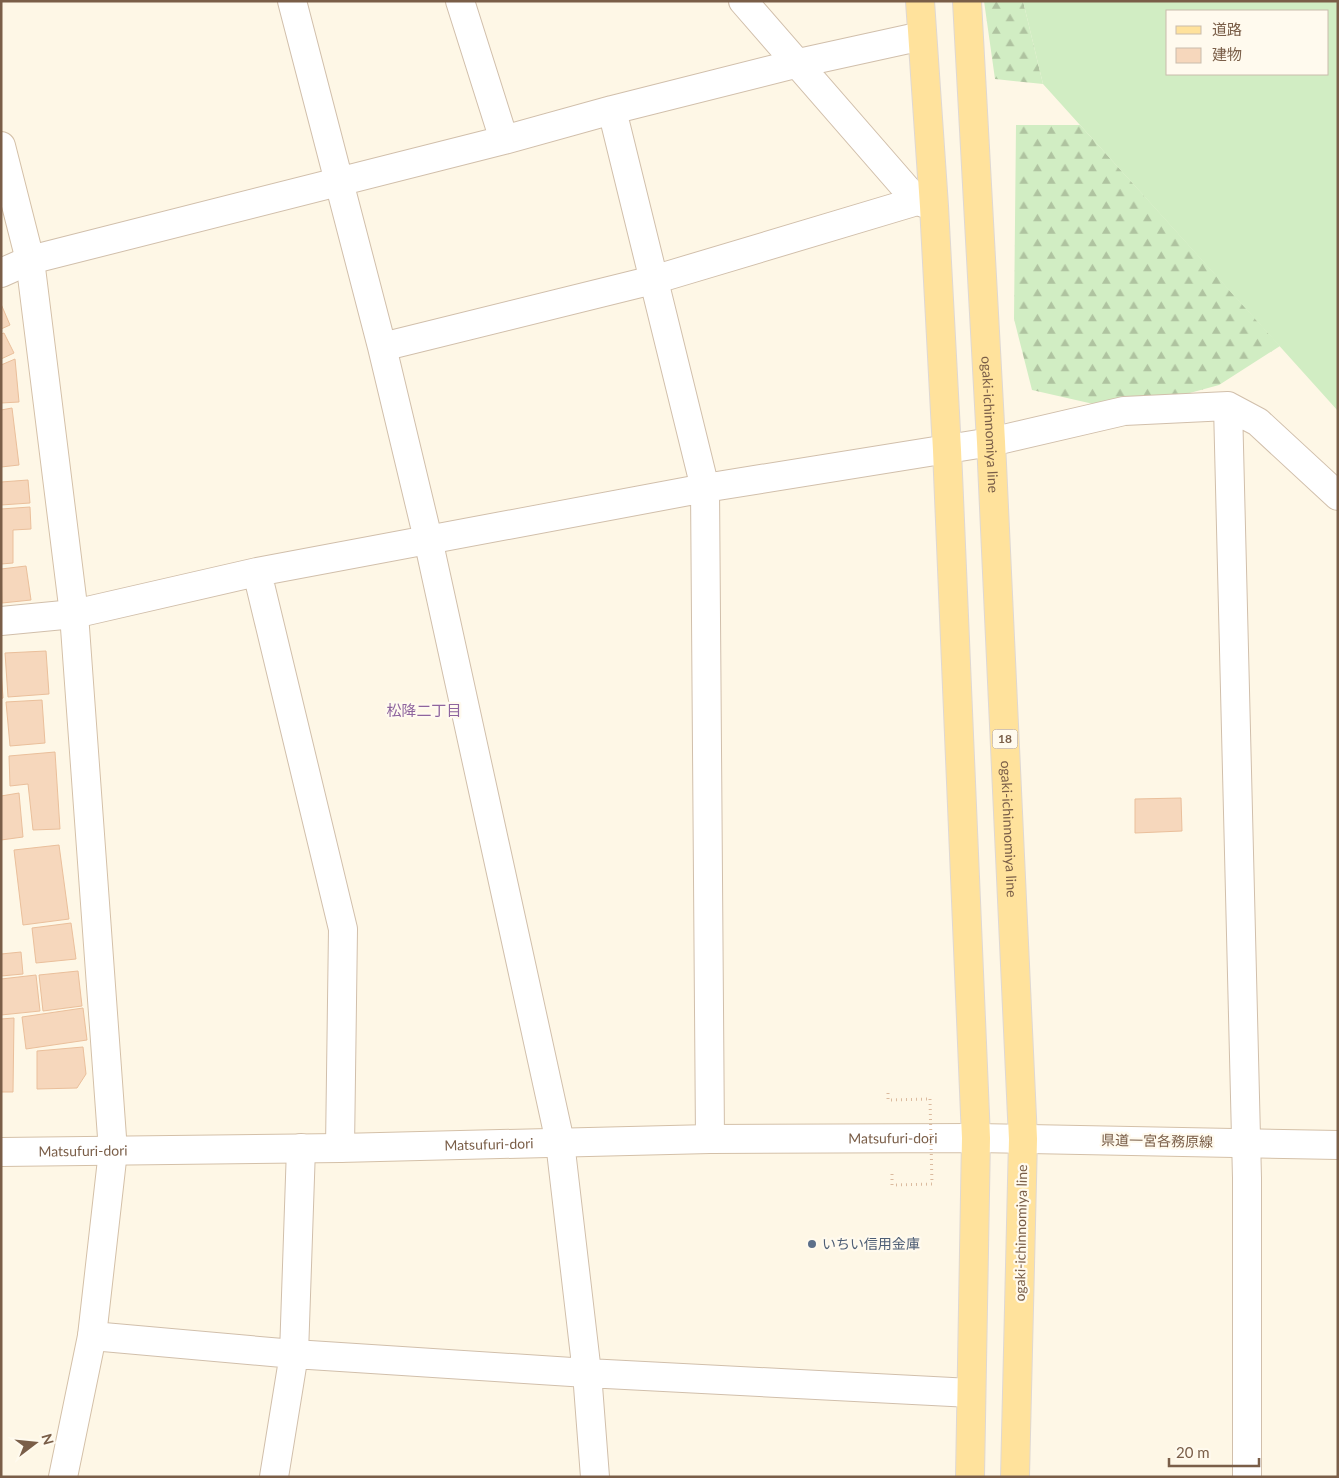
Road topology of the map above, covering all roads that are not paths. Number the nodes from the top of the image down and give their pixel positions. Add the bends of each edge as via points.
1 (292, 1) edge
2 (460, 1) edge
3 (743, 1) edge
4 (920, 1) edge
5 (967, 1) edge
6 (922, 36) junction
7 (799, 63) junction
8 (612, 110) junction
9 (504, 140) junction
10 (1, 146) edge
11 (338, 182) junction
12 (926, 203) junction
13 (30, 260) junction
14 (1, 273) edge
15 (653, 280) junction
16 (382, 347) junction
17 (1228, 406) junction
18 (991, 442) junction
19 (947, 450) junction
20 (705, 488) junction
21 (1338, 496) edge
22 (428, 539) junction
23 (257, 572) junction
24 (74, 614) junction
25 (1, 621) edge
26 (976, 1138) junction
27 (710, 1139) junction
28 (1023, 1139) junction
29 (560, 1142) junction
30 (1246, 1142) junction
31 (1338, 1145) edge
32 (302, 1148) junction
33 (340, 1148) junction
34 (113, 1151) junction
35 (1, 1152) edge
36 (92, 1336) junction
37 (294, 1354) junction
38 (587, 1373) junction
39 (972, 1393) junction
40 (63, 1477) edge
41 (274, 1477) edge
42 (595, 1477) edge
43 (970, 1477) edge
44 (1015, 1477) edge
45 (1247, 1477) edge

1 - 11 street
2 - 9 street
3 - 7 street
4 - 6 main road
5 - 18 main road, ogaki-ichinnomiya line / 18
6 - 7 street
6 - 12 main road
7 - 8 street
7 - 12 street
8 - 9 street
8 - 15 street
9 - 11 street
10 - 13 street
11 - 13 street
11 - 16 street
12 - 15 street
12 - 19 main road
13 - 14 street
13 - 24 street
15 - 16 street
15 - 20 street
16 - 22 street
17 - 18 street via 1124,411
17 - 21 street via 1258,422
17 - 30 street
18 - 19 street
18 - 28 main road, ogaki-ichinnomiya line / 18
19 - 20 street
19 - 26 main road
20 - 22 street
20 - 27 street
22 - 23 street
22 - 29 street
23 - 24 street
23 - 33 street via 343,929
24 - 25 street
24 - 34 street
26 - 27 street, Matsufuri-dori
26 - 28 street, 県道一宮各務原線
26 - 39 main road
27 - 29 street, Matsufuri-dori
28 - 30 street, 県道一宮各務原線
28 - 44 main road, ogaki-ichinnomiya line / 18
29 - 33 street, Matsufuri-dori
29 - 38 street
30 - 31 street, 県道一宮各務原線
30 - 45 street
32 - 33 street, Matsufuri-dori
32 - 34 street, Matsufuri-dori
32 - 37 street
34 - 35 street, Matsufuri-dori
34 - 36 street
36 - 37 street
36 - 40 street
37 - 38 street
37 - 41 street
38 - 39 street
38 - 42 street
39 - 43 main road

